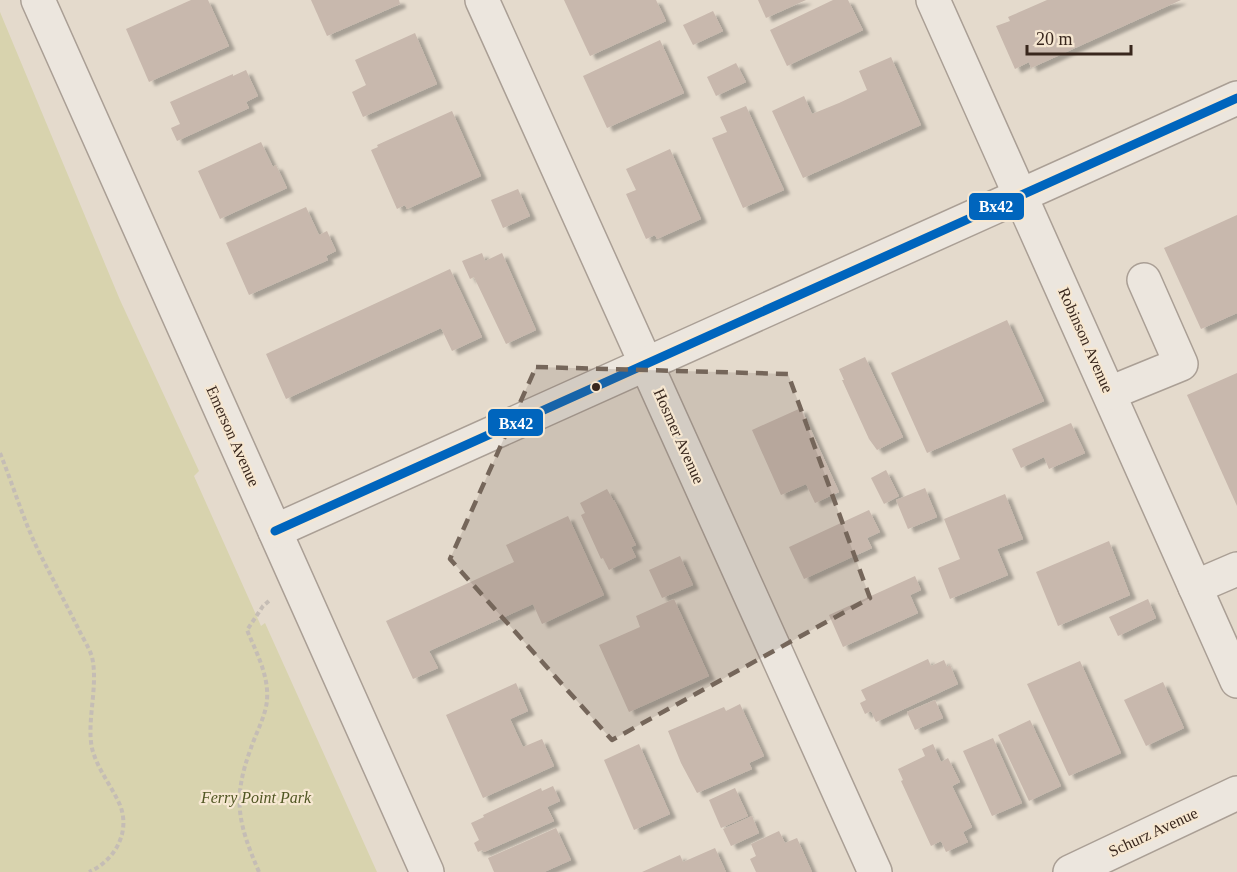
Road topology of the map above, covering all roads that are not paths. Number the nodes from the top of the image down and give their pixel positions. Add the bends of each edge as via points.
1 (38, 0) edge
2 (482, 0) edge
3 (933, 0) edge
4 (1237, 98) edge
5 (1021, 195) junction
6 (1144, 280) dead end
7 (646, 364) junction
8 (1110, 393) junction
9 (275, 531) junction
10 (1237, 569) edge
11 (1195, 587) junction
12 (1237, 681) edge
13 (1237, 793) edge
14 (427, 872) edge
15 (875, 872) edge
16 (1070, 872) edge

1 - 9 street, Emerson Avenue
2 - 7 street, Hosmer Avenue
3 - 5 street, Robinson Avenue
4 - 5 street
5 - 7 street
5 - 8 street, Robinson Avenue
6 - 8 street via 1181,364
7 - 9 street
7 - 15 street, Hosmer Avenue
8 - 11 street, Robinson Avenue
9 - 14 street, Emerson Avenue
10 - 11 street
11 - 12 street, Robinson Avenue
13 - 16 street, Schurz Avenue

